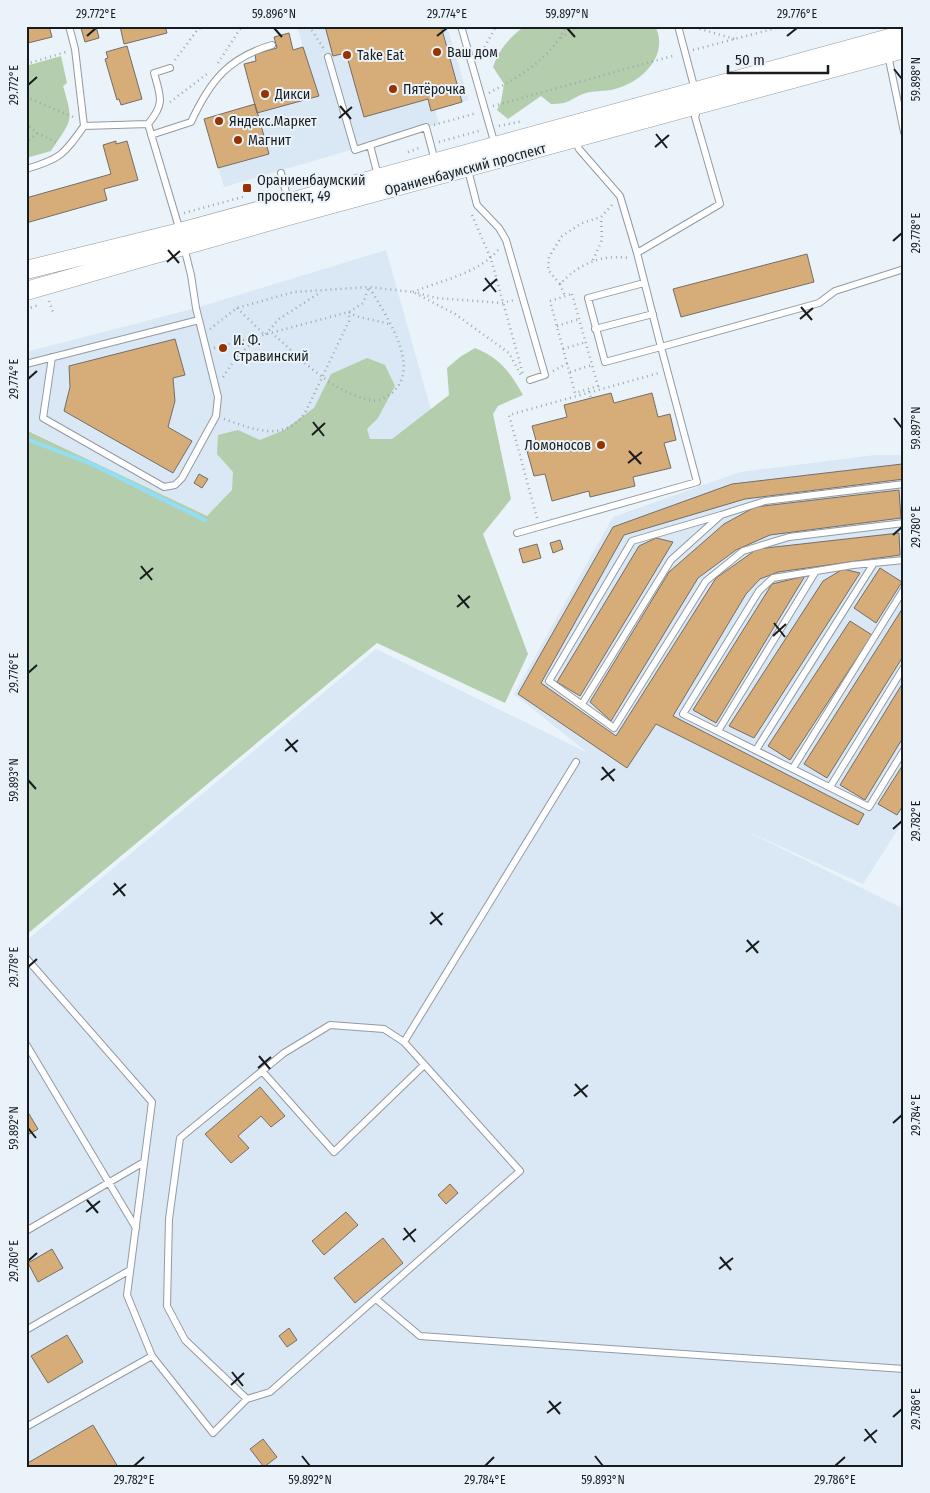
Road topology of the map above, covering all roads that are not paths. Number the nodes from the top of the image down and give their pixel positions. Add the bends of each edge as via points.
1 (69, 26) edge
2 (461, 26) edge
3 (678, 26) edge
4 (904, 34) edge
5 (272, 45) dead end
6 (892, 47) edge
7 (328, 56) road end
8 (170, 68) road end
9 (697, 98) junction
10 (84, 123) junction
11 (148, 124) junction
12 (572, 132) junction
13 (904, 132) edge
14 (151, 134) junction
15 (370, 145) junction
16 (495, 146) junction
17 (436, 162) junction
18 (468, 168) junction
19 (26, 169) edge
20 (281, 173) dead end
21 (380, 185) junction
22 (290, 208) junction
23 (182, 239) junction
24 (637, 253) junction
25 (904, 269) edge
26 (26, 270) edge
27 (644, 283) junction
28 (26, 291) edge
29 (653, 314) junction
30 (199, 320) junction
31 (596, 329) junction
32 (662, 347) junction
33 (52, 357) junction
34 (26, 364) edge
35 (530, 380) dead end
36 (904, 484) edge
37 (721, 515) junction
38 (904, 523) edge
39 (517, 533) dead end
40 (904, 560) edge
41 (874, 563) junction
42 (816, 571) junction
43 (904, 588) edge
44 (904, 667) edge
45 (582, 704) junction
46 (718, 732) junction
47 (756, 750) junction
48 (904, 750) edge
49 (576, 762) dead end
50 (794, 768) junction
51 (830, 787) junction
52 (26, 958) edge
53 (404, 1042) junction
54 (26, 1044) edge
55 (424, 1065) junction
56 (262, 1071) junction
57 (144, 1162) junction
58 (108, 1182) junction
59 (136, 1228) junction
60 (26, 1231) edge
61 (130, 1270) junction
62 (376, 1299) junction
63 (26, 1330) edge
64 (152, 1356) junction
65 (904, 1369) edge
66 (247, 1399) junction
67 (26, 1427) edge

1 - 10 lane
2 - 16 lane
3 - 9 lane
4 - 6 main road, Ораниенбаумский проспект
5 - 14 lane via 235,61 203,95 191,122
6 - 9 main road, Ораниенбаумский проспект
6 - 13 lane
7 - 15 lane via 355,150
8 - 11 lane via 154,73 161,98 159,110
9 - 12 main road, Ораниенбаумский проспект
9 - 24 lane via 695,118 720,204
10 - 11 lane
10 - 19 lane via 68,148 50,162
11 - 14 lane
12 - 16 main road, Ораниенбаумский проспект
12 - 18 main road, Ораниенбаумский проспект
12 - 24 lane via 579,149 620,196
14 - 23 lane
15 - 17 lane via 426,127
15 - 21 lane
16 - 17 main road, Ораниенбаумский проспект
17 - 21 main road, Ораниенбаумский проспект
18 - 21 main road, Ораниенбаумский проспект
18 - 35 lane via 478,205 506,240 545,375
20 - 22 lane
21 - 22 main road, Ораниенбаумский проспект
22 - 23 main road, Ораниенбаумский проспект
23 - 26 main road, Ораниенбаумский проспект
23 - 28 main road, Ораниенбаумский проспект
23 - 30 lane
24 - 27 lane
25 - 32 lane via 835,291 819,303
27 - 29 lane
27 - 31 lane via 588,298
29 - 31 lane
29 - 32 lane
30 - 33 lane
30 - 33 lane via 217,386 216,416 175,485 164,487 43,418
31 - 32 lane via 604,362
32 - 39 lane via 697,482
33 - 34 lane
36 - 37 lane via 765,502
37 - 45 lane via 671,560
37 - 45 lane via 632,541 549,681
38 - 45 lane via 789,537 743,551 706,581 614,728
40 - 41 lane
41 - 42 lane
41 - 47 lane
42 - 46 lane
42 - 46 lane via 773,578 759,591 682,714
43 - 50 lane
44 - 51 lane
46 - 47 lane
47 - 50 lane
48 - 51 lane via 869,807
49 - 53 lane
50 - 51 lane
52 - 57 lane via 152,1102
53 - 55 lane
53 - 56 lane via 384,1029 330,1025 284,1053
54 - 58 lane
55 - 56 lane via 334,1152
55 - 62 lane via 520,1171
56 - 66 lane via 180,1138 169,1218 167,1306 185,1340
57 - 58 lane
57 - 59 lane
58 - 59 lane
58 - 60 lane
59 - 61 lane
61 - 63 lane
61 - 64 lane via 127,1295
62 - 65 lane via 420,1336
62 - 66 lane via 270,1392
64 - 66 lane via 213,1433
64 - 67 lane

